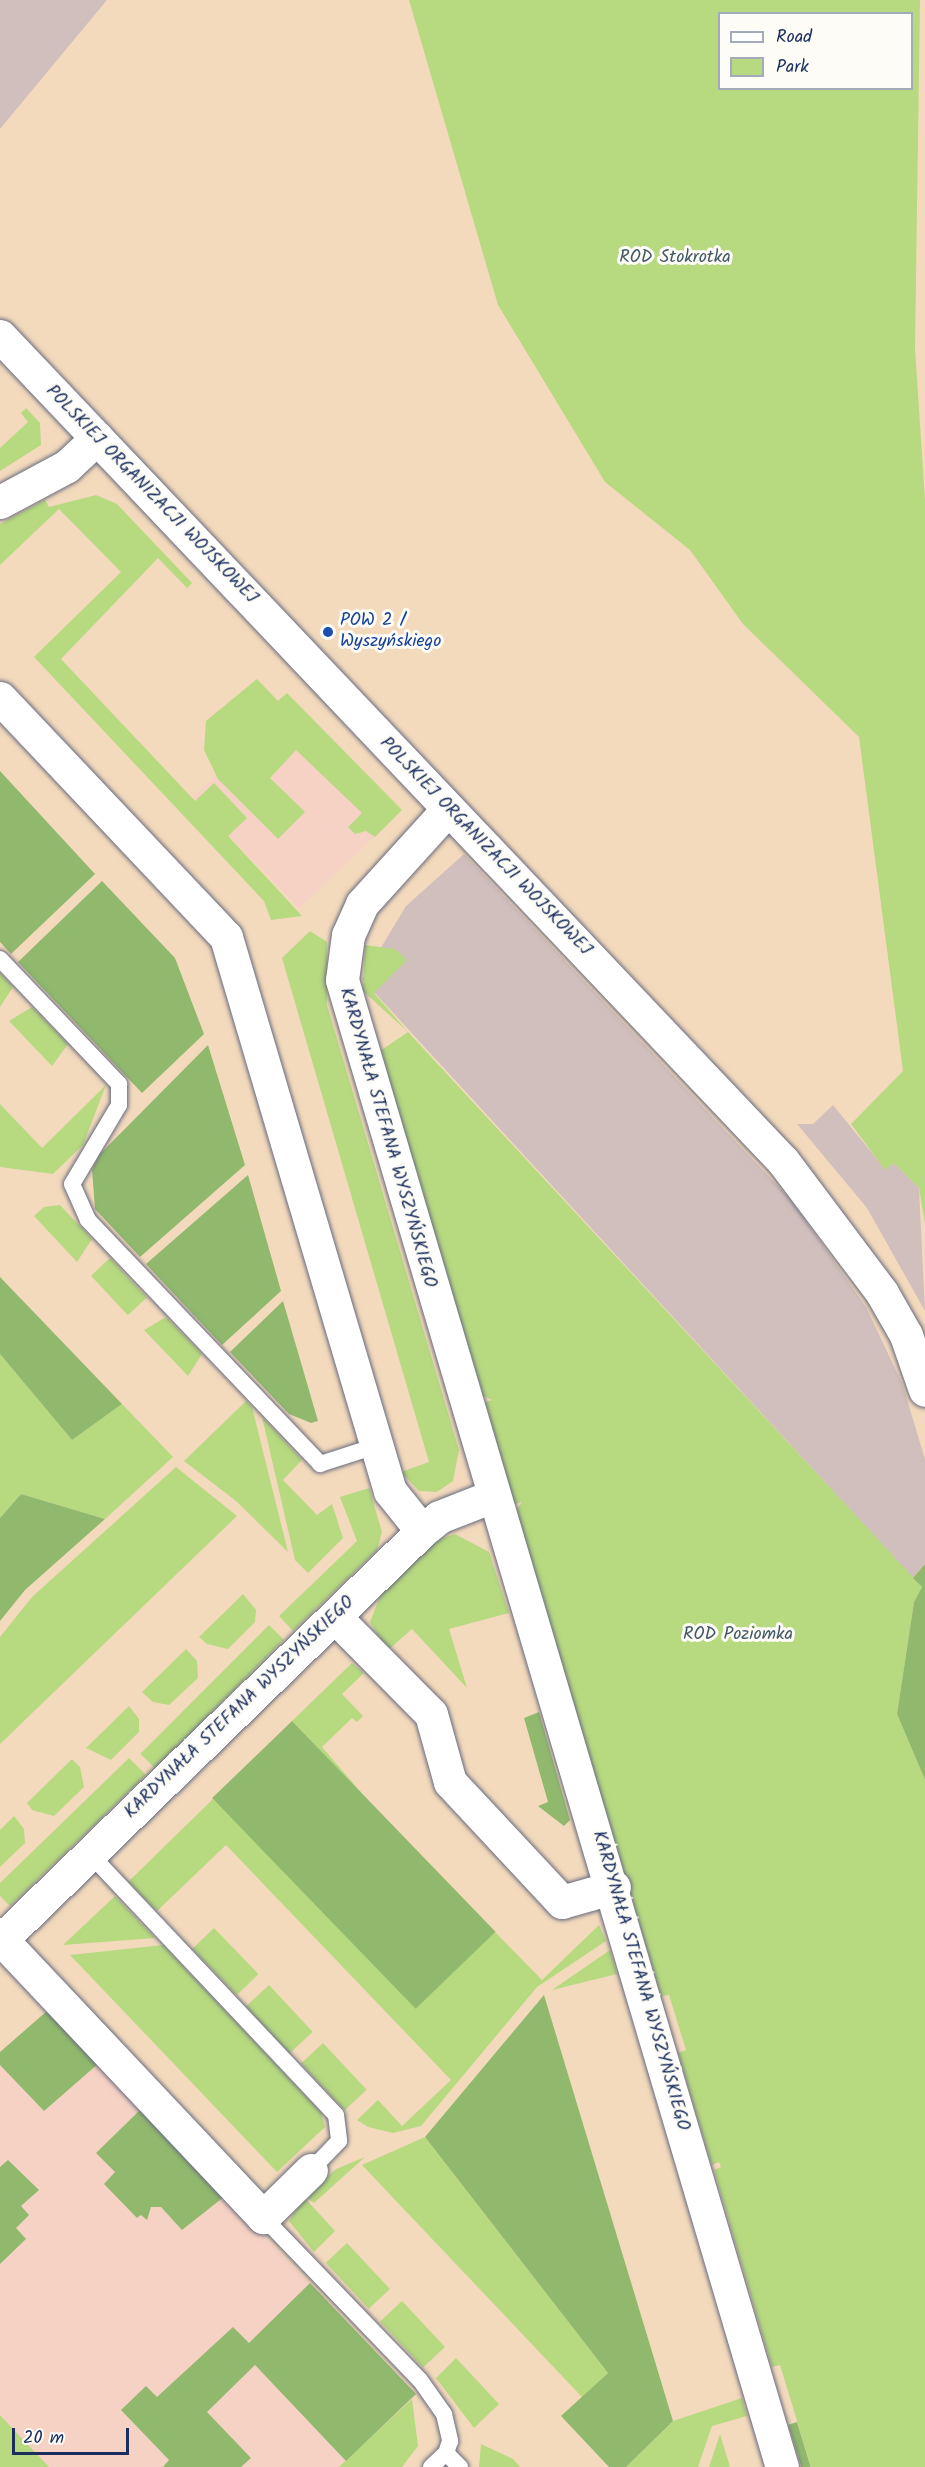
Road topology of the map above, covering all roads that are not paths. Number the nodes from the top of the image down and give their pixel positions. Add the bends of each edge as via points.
1 (0, 336) edge
2 (97, 438) junction
3 (0, 502) edge
4 (0, 698) edge
5 (448, 809) junction
6 (0, 959) edge
7 (925, 1390) edge
8 (376, 1446) junction
9 (492, 1496) junction
10 (422, 1531) junction
11 (335, 1617) junction
12 (89, 1853) junction
13 (614, 1887) junction
14 (1, 1940) edge
15 (311, 2170) joint
16 (263, 2217) junction
17 (446, 2453) junction
18 (431, 2467) edge
19 (460, 2467) edge
20 (782, 2467) edge

1 - 2 street, POLSKIEJ ORGANIZACJI WOJSKOWEJ
2 - 3 street via 67,466
2 - 5 street, POLSKIEJ ORGANIZACJI WOJSKOWEJ
4 - 8 street via 226,936
5 - 7 street, POLSKIEJ ORGANIZACJI WOJSKOWEJ via 822,1206 887,1301
5 - 9 street, KARDYNAŁA STEFANA WYSZYŃSKIEGO via 362,904 348,935 342,980
6 - 8 lane via 119,1084 119,1105 72,1184 88,1220 320,1464
8 - 10 street via 396,1503
9 - 10 street, KARDYNAŁA STEFANA WYSZYŃSKIEGO via 440,1517
9 - 13 street, KARDYNAŁA STEFANA WYSZYŃSKIEGO
10 - 11 street, KARDYNAŁA STEFANA WYSZYŃSKIEGO
11 - 12 street, KARDYNAŁA STEFANA WYSZYŃSKIEGO
11 - 13 street via 431,1714 450,1782 562,1902
12 - 14 street, KARDYNAŁA STEFANA WYSZYŃSKIEGO
12 - 15 lane via 336,2115 339,2141
13 - 20 street, KARDYNAŁA STEFANA WYSZYŃSKIEGO
14 - 16 street
15 - 16 street
16 - 17 lane via 420,2380 449,2428
17 - 18 lane
17 - 19 lane

